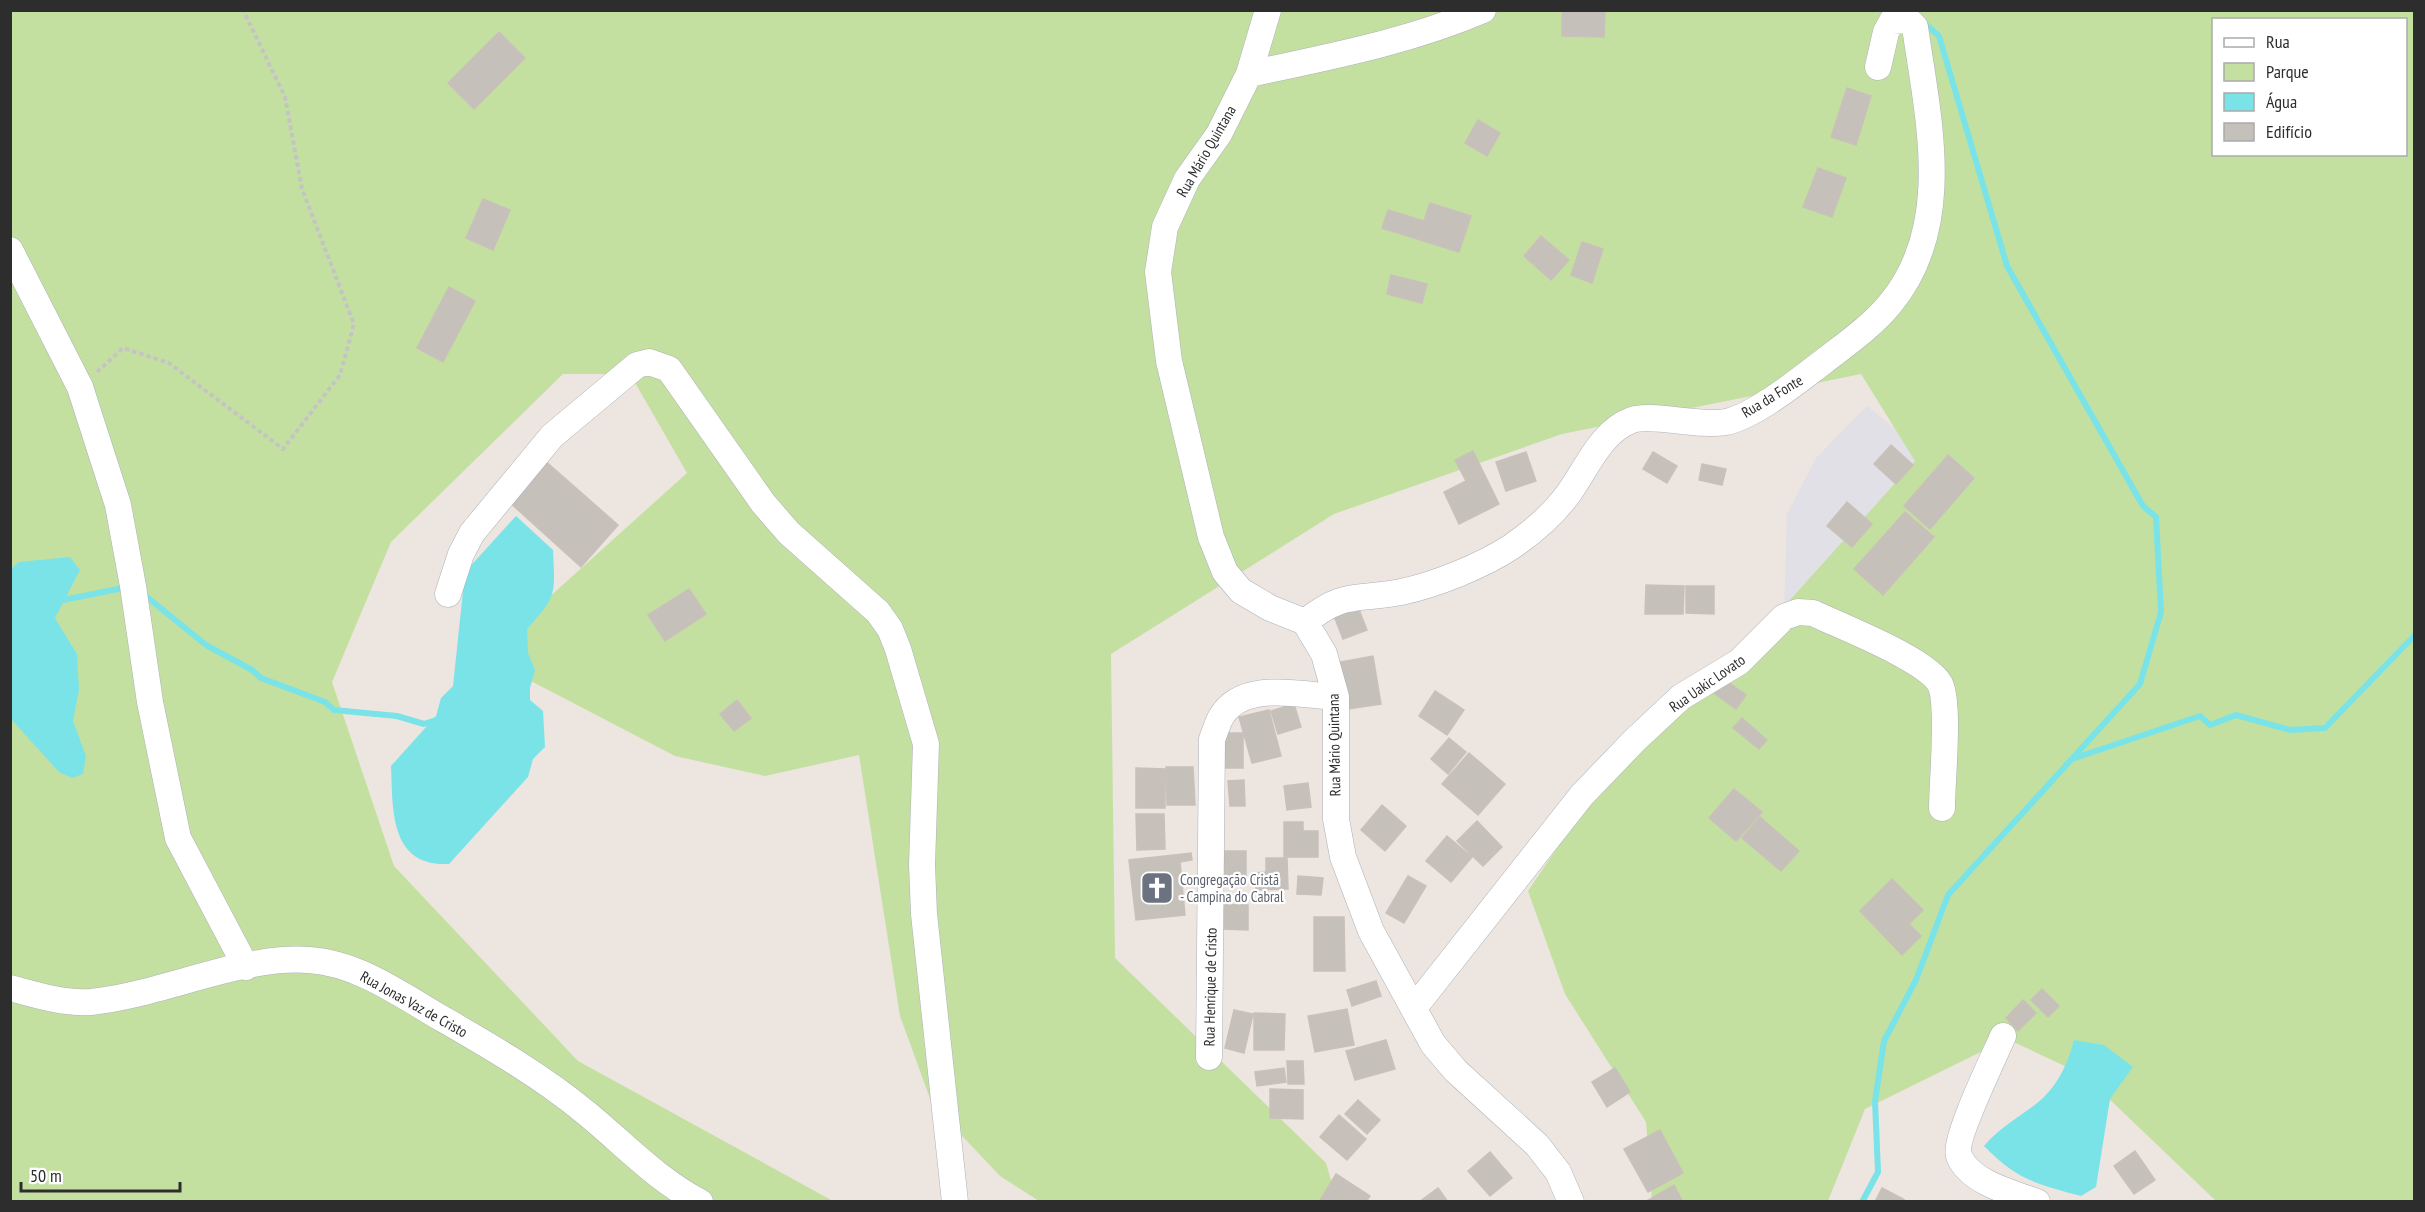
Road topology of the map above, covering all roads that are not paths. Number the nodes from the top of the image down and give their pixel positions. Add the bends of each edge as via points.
1 (1268, 10) edge
2 (1483, 10) edge
3 (1878, 67) dead end
4 (1249, 74) junction
5 (10, 250) edge
6 (448, 594) dead end
7 (1305, 622) junction
8 (1336, 697) junction
9 (1942, 807) dead end
10 (246, 967) junction
11 (10, 988) edge
12 (1414, 1008) junction
13 (2003, 1036) dead end
14 (1209, 1057) dead end
15 (700, 1202) edge
16 (955, 1202) edge
17 (1571, 1202) edge
18 (2037, 1202) edge

1 - 4 street, Rua Mário Quintana
2 - 4 street via 1452,24 1375,46
3 - 7 street, Rua da Fonte via 1892,21 1908,20 1915,27 1931,140 1932,190 1913,270 1891,304 1866,329 1786,390 1727,422 1636,418 1619,425 1538,528 1508,549 1402,592 1327,604
4 - 7 street, Rua Mário Quintana via 1219,134 1187,179 1166,227 1158,272 1169,361 1211,537 1225,572 1240,591
5 - 10 street via 80,387 118,506 150,702 178,838
6 - 16 street via 472,533 552,436 637,365 649,362 669,369 763,503 789,533 878,612 898,649 926,744 924,914
7 - 8 street, Rua Mário Quintana via 1324,654
8 - 12 street, Rua Mário Quintana via 1336,819 1343,857 1371,931
8 - 14 street, Rua Henrique de Cristo via 1261,692 1237,701 1221,716 1212,739
9 - 12 street, Rua Uakic Lovato via 1944,707 1941,686 1933,674 1814,613 1798,612 1784,617 1739,662 1681,697 1582,795
10 - 11 street, Rua Jonas Vaz de Cristo via 88,1002 50,999
10 - 15 street, Rua Jonas Vaz de Cristo via 310,960 367,975 526,1067
12 - 17 street, Rua Mário Quintana via 1433,1044 1455,1071 1537,1145 1557,1172
13 - 18 street via 1967,1118 1958,1155 1976,1175

